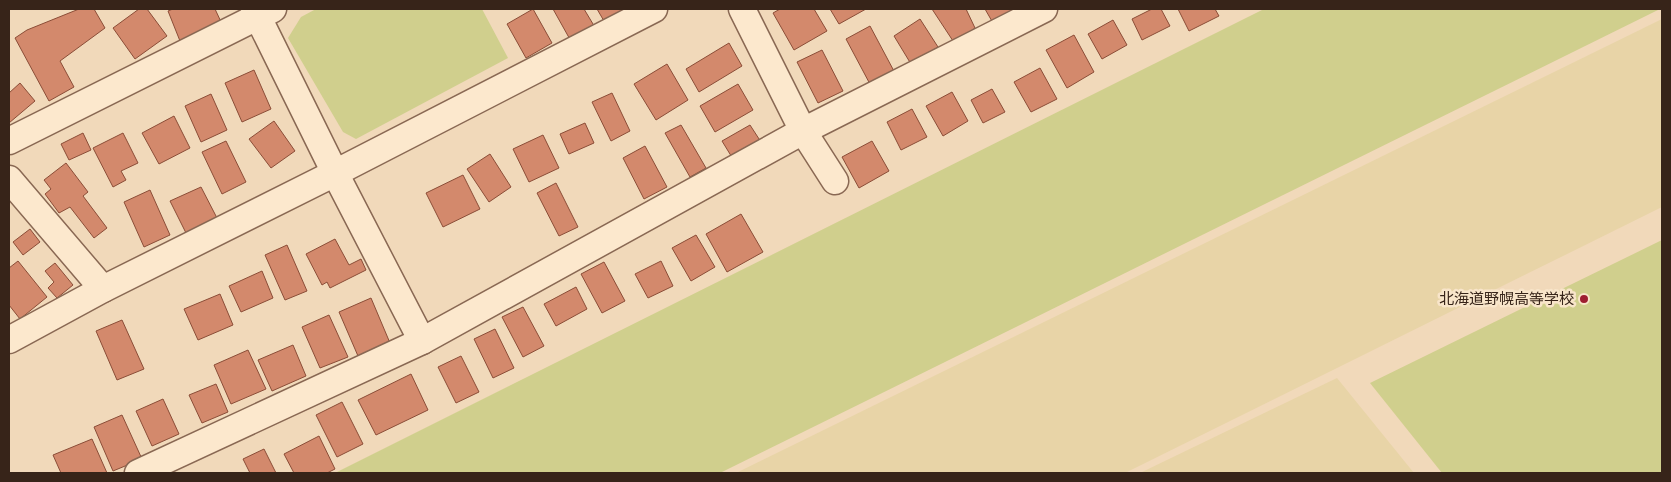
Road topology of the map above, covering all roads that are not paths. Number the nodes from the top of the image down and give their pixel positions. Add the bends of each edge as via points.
1 (654, 9) edge
2 (742, 9) edge
3 (1044, 9) edge
4 (262, 11) edge
5 (803, 131) junction
6 (9, 141) edge
7 (335, 173) junction
8 (9, 179) edge
9 (835, 182) dead end
10 (103, 289) junction
11 (9, 340) edge
12 (422, 341) junction
13 (138, 473) edge

1 - 7 street
2 - 5 street
3 - 5 street
4 - 6 street
4 - 7 street
5 - 9 street
5 - 12 street
7 - 10 street
7 - 12 street
8 - 10 street
10 - 11 street
12 - 13 street

